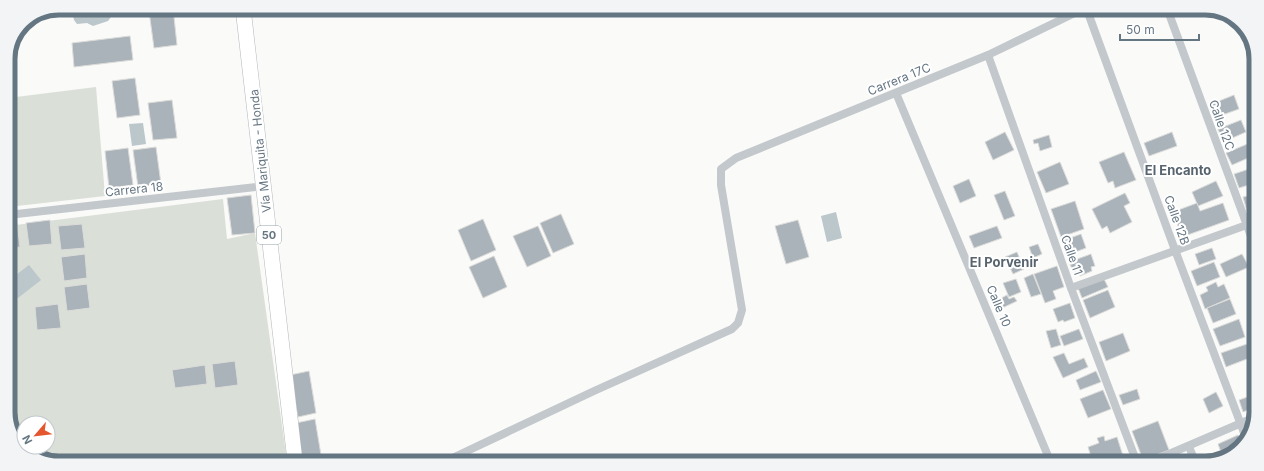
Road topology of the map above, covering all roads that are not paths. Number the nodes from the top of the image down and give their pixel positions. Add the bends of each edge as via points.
1 (244, 15) edge
2 (1071, 15) edge
3 (1089, 15) edge
4 (1169, 15) edge
5 (988, 55) junction
6 (896, 93) junction
7 (264, 186) junction
8 (15, 214) edge
9 (1249, 224) edge
10 (1246, 225) junction
11 (1249, 233) edge
12 (1175, 250) junction
13 (1071, 288) junction
14 (1248, 420) edge
15 (1240, 424) junction
16 (1244, 433) edge
17 (1189, 447) junction
18 (294, 456) edge
19 (457, 456) edge
20 (1048, 456) edge
21 (1134, 456) edge
22 (1166, 456) edge
23 (1193, 456) edge

1 - 7 highway, Vía Mariquita - Honda / 50
2 - 5 street, Carrera 17C
3 - 12 street, Calle 12B
4 - 10 street, Calle 12C
5 - 6 street, Carrera 17C
5 - 13 street, Calle 11
6 - 19 street, Carrera 17C via 736,158 721,169 721,185 742,310 738,323 732,329
6 - 20 street, Calle 10
7 - 8 street, Carrera 18
7 - 18 highway, Vía Mariquita - Honda / 50
9 - 10 street
10 - 11 street, Calle 12C
10 - 12 street
12 - 13 street
12 - 15 street, Calle 12B
13 - 21 street, Calle 11
14 - 15 street
15 - 16 street, Calle 12B
15 - 17 street
17 - 22 street
17 - 23 street

